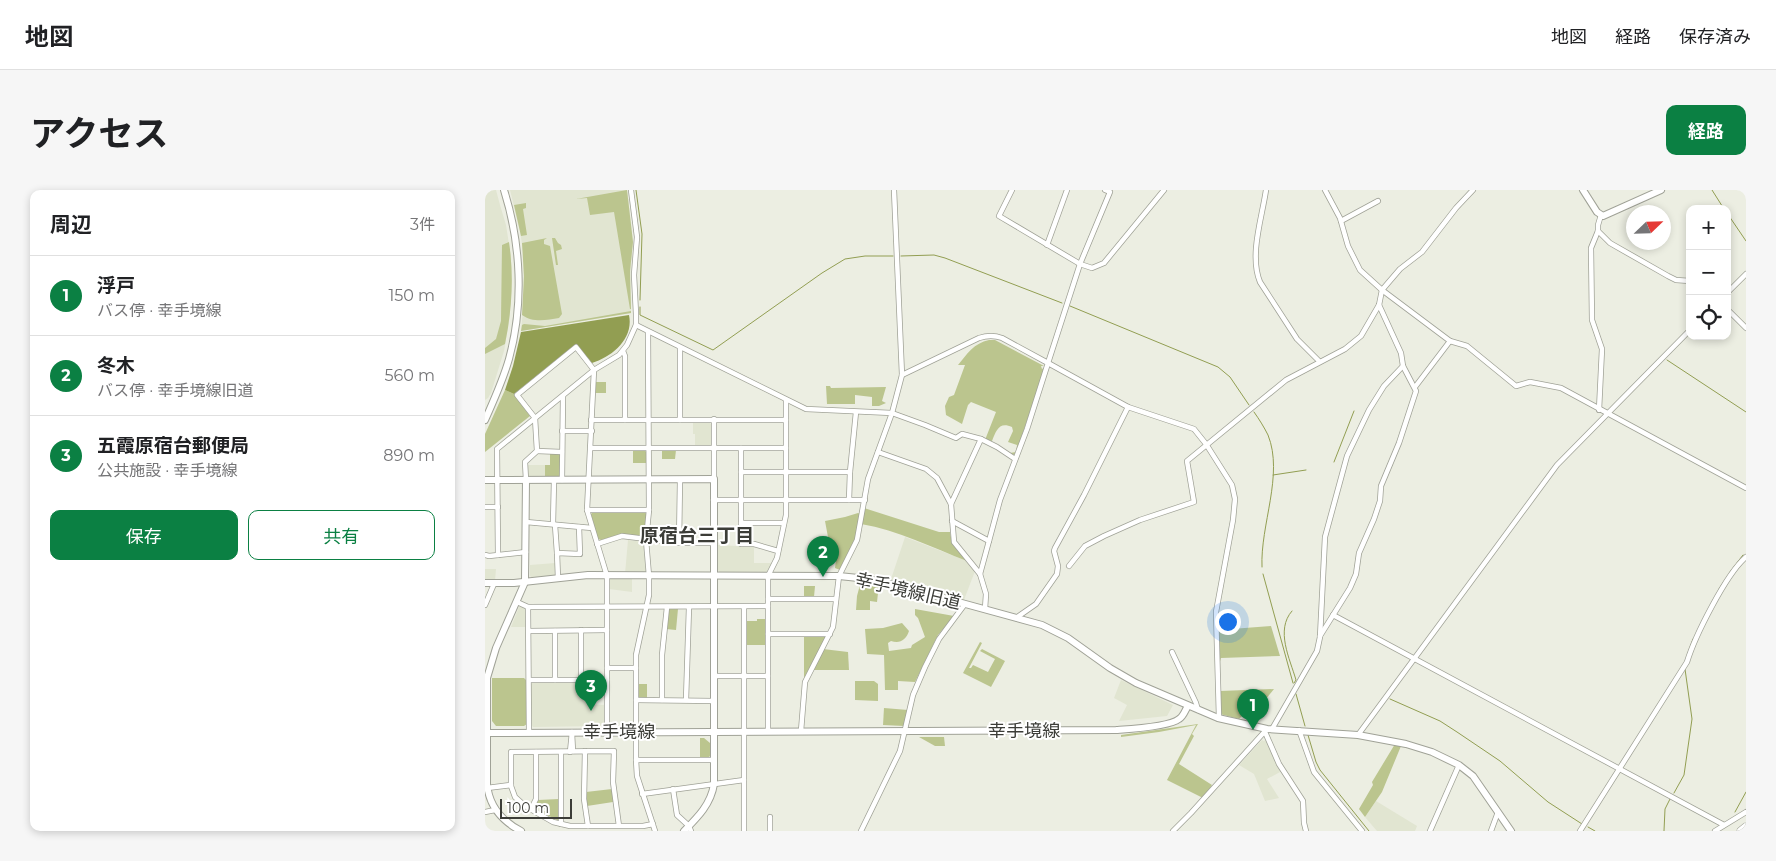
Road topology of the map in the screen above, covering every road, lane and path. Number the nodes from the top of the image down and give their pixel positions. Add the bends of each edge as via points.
1 (503, 190) edge
2 (631, 190) edge
3 (894, 190) edge
4 (1012, 190) edge
5 (1067, 190) edge
6 (1164, 190) edge
7 (1267, 190) edge
8 (1325, 190) edge
9 (1473, 190) edge
10 (1583, 190) edge
11 (1661, 190) edge
12 (1108, 191) edge
13 (1378, 201) dead end
14 (1601, 215) junction
15 (1341, 221) junction
16 (1598, 231) junction
17 (1047, 245) junction
18 (1080, 264) junction
19 (1746, 274) edge
20 (1686, 281) edge
21 (1731, 289) edge
22 (1382, 290) junction
23 (1379, 305) junction
24 (1731, 313) edge
25 (635, 325) junction
26 (1746, 328) edge
27 (648, 332) junction
28 (1686, 334) edge
29 (1450, 340) junction
30 (680, 348) junction
31 (623, 351) junction
32 (1319, 362) junction
33 (1048, 363) junction
34 (1403, 366) junction
35 (594, 370) junction
36 (902, 374) junction
37 (1415, 387) junction
38 (563, 396) junction
39 (786, 400) junction
40 (1128, 407) junction
41 (1599, 410) junction
42 (856, 412) junction
43 (891, 413) junction
44 (1607, 413) junction
45 (535, 418) junction
46 (714, 419) junction
47 (485, 420) edge
48 (591, 420) junction
49 (625, 420) junction
50 (680, 420) junction
51 (785, 420) junction
52 (648, 421) junction
53 (562, 431) junction
54 (591, 431) junction
55 (981, 440) junction
56 (1206, 444) junction
57 (591, 448) junction
58 (649, 448) junction
59 (714, 448) junction
60 (741, 448) junction
61 (786, 448) junction
62 (537, 451) junction
63 (562, 452) junction
64 (878, 452) junction
65 (1015, 459) junction
66 (741, 472) junction
67 (850, 472) junction
68 (786, 473) junction
69 (713, 479) junction
70 (485, 480) edge
71 (497, 480) junction
72 (526, 480) junction
73 (554, 480) junction
74 (562, 480) junction
75 (589, 480) junction
76 (649, 480) junction
77 (680, 480) junction
78 (1746, 488) edge
79 (713, 500) junction
80 (742, 500) junction
81 (786, 500) junction
82 (849, 500) junction
83 (865, 500) junction
84 (951, 504) junction
85 (485, 507) edge
86 (498, 507) junction
87 (587, 510) junction
88 (649, 510) junction
89 (952, 521) junction
90 (526, 522) junction
91 (741, 523) junction
92 (784, 523) junction
93 (554, 524) junction
94 (579, 527) junction
95 (592, 528) junction
96 (646, 540) junction
97 (989, 541) junction
98 (597, 544) junction
99 (679, 544) junction
100 (713, 544) junction
101 (526, 552) junction
102 (778, 552) junction
103 (557, 553) junction
104 (485, 555) edge
105 (498, 555) junction
106 (1744, 559) edge
107 (1069, 566) dead end
108 (980, 574) junction
109 (607, 576) junction
110 (649, 576) junction
111 (714, 576) junction
112 (768, 576) junction
113 (839, 576) junction
114 (558, 578) junction
115 (525, 582) junction
116 (485, 583) edge
117 (495, 584) junction
118 (768, 599) junction
119 (836, 599) junction
120 (517, 602) junction
121 (965, 604) junction
122 (485, 605) edge
123 (768, 606) junction
124 (529, 607) junction
125 (607, 607) junction
126 (647, 607) junction
127 (667, 607) junction
128 (689, 607) junction
129 (714, 607) junction
130 (744, 607) junction
131 (985, 609) junction
132 (1333, 615) junction
133 (1016, 618) junction
134 (555, 630) junction
135 (581, 630) junction
136 (607, 630) junction
137 (529, 631) junction
138 (768, 634) junction
139 (830, 634) junction
140 (1319, 637) junction
141 (1172, 652) dead end
142 (1414, 659) junction
143 (487, 668) edge
144 (607, 668) junction
145 (636, 668) junction
146 (715, 676) junction
147 (743, 676) junction
148 (768, 676) junction
149 (530, 680) junction
150 (555, 680) junction
151 (581, 680) junction
152 (607, 680) junction
153 (636, 700) junction
154 (662, 700) junction
155 (686, 700) junction
156 (714, 701) junction
157 (1187, 706) junction
158 (1198, 710) junction
159 (1219, 718) junction
160 (1268, 730) junction
161 (1299, 730) junction
162 (768, 731) junction
163 (801, 731) junction
164 (905, 731) junction
165 (486, 732) edge
166 (529, 732) junction
167 (571, 732) junction
168 (607, 732) junction
169 (636, 732) junction
170 (715, 732) junction
171 (744, 732) junction
172 (1358, 735) junction
173 (585, 751) junction
174 (536, 752) junction
175 (561, 752) junction
176 (572, 752) junction
177 (636, 760) junction
178 (714, 760) junction
179 (1459, 765) junction
180 (1619, 769) junction
181 (744, 780) junction
182 (714, 784) junction
183 (511, 785) junction
184 (487, 788) junction
185 (673, 789) junction
186 (642, 794) junction
187 (531, 809) junction
188 (495, 810) junction
189 (485, 812) edge
190 (1498, 812) junction
191 (1746, 812) edge
192 (770, 816) dead end
193 (561, 824) junction
194 (653, 824) junction
195 (1724, 825) junction
196 (588, 826) junction
197 (619, 826) junction
198 (1746, 827) edge
199 (569, 828) edge
200 (688, 829) edge
201 (521, 831) edge
202 (655, 831) edge
203 (744, 831) edge
204 (770, 831) edge
205 (861, 831) edge
206 (1173, 831) edge
207 (1306, 831) edge
208 (1362, 831) edge
209 (1430, 831) edge
210 (1491, 831) edge
211 (1511, 831) edge
212 (1580, 831) edge
213 (1715, 831) edge
214 (1741, 831) edge

1 - 47 street via 516,244 518,303 509,358
2 - 25 street via 637,237
3 - 36 street
4 - 17 street via 999,216
5 - 17 street
6 - 18 street via 1104,262 1093,268
7 - 32 street via 1255,258 1256,272 1297,339
8 - 15 street
9 - 22 street via 1422,252
10 - 14 street
11 - 14 street via 1607,216
12 - 18 street
13 - 15 street
14 - 16 street
15 - 22 street via 1348,246 1360,270
16 - 20 street via 1610,243 1668,276
16 - 41 street via 1591,254 1593,320 1602,349
17 - 18 street
18 - 33 street
19 - 21 street
22 - 23 street
22 - 29 street
23 - 32 street via 1361,336
23 - 34 street via 1401,353
24 - 26 street
25 - 27 street
25 - 31 street
27 - 30 street
27 - 52 street
28 - 44 street
29 - 37 street
29 - 41 street via 1467,346 1516,386 1530,382 1561,388
30 - 39 street
30 - 50 street
31 - 35 street
31 - 49 street
32 - 56 street via 1286,380
33 - 36 street via 995,335 979,338
33 - 40 street
33 - 65 street
34 - 37 street
34 - 140 street via 1383,386 1347,456 1325,537
35 - 38 street
35 - 45 street via 576,347 517,395
35 - 48 street
36 - 43 street
37 - 132 street via 1399,443 1381,486 1374,519 1359,553 1356,574
38 - 45 street
38 - 53 street
39 - 42 street via 810,410
39 - 51 street
40 - 56 street via 1194,430
40 - 133 street via 1055,548 1057,574 1036,604
41 - 44 street
42 - 43 street
42 - 67 street
43 - 55 street via 955,438 962,434
43 - 64 street
44 - 78 street
44 - 142 street via 1557,465
45 - 62 street
45 - 71 street via 497,449
46 - 50 street
46 - 51 street
46 - 59 street
48 - 49 street
48 - 54 street
49 - 52 street
50 - 52 street
51 - 61 street
52 - 58 street
53 - 54 street
53 - 63 street
54 - 57 street
55 - 65 street
55 - 84 street
56 - 107 street via 1187,461 1194,502 1104,536 1085,546
56 - 159 street via 1232,485 1235,499 1216,612
57 - 58 street
57 - 75 street
58 - 59 street
58 - 76 street
59 - 60 street
59 - 69 street
60 - 61 street
60 - 66 street
61 - 68 street
62 - 63 street
62 - 72 street via 525,462
63 - 74 street
64 - 83 street via 868,479
64 - 84 street via 933,474
65 - 97 street
66 - 68 street
66 - 80 street
67 - 68 street
67 - 82 street
68 - 81 street
69 - 77 street
69 - 79 street
70 - 71 street
71 - 72 street
71 - 86 street
72 - 73 street
72 - 90 street
73 - 74 street
73 - 93 street
74 - 75 street
75 - 76 street
75 - 87 street
76 - 77 street
76 - 88 street
77 - 99 street
79 - 80 street
79 - 100 street
80 - 81 street
80 - 91 street
81 - 82 street
81 - 92 street
82 - 83 street
83 - 113 street via 857,540
84 - 89 street
85 - 86 street
86 - 105 street
87 - 88 street
87 - 95 street
88 - 96 street
89 - 97 street
89 - 108 street via 954,542
90 - 93 street
90 - 101 street
91 - 92 street
91 - 102 street via 741,544 754,544
92 - 102 street
93 - 94 street
93 - 103 street
94 - 95 street
94 - 103 street via 579,554
95 - 98 street
96 - 98 street via 622,536
96 - 99 street
96 - 110 street
97 - 108 street
98 - 109 street
99 - 100 street
100 - 111 street
101 - 105 street
101 - 115 street
102 - 112 street
103 - 114 street
104 - 105 street
106 - 180 street via 1723,587 1687,662
108 - 131 street via 986,594
109 - 110 street, 幸手境線旧道
109 - 114 street, 幸手境線旧道
109 - 125 street
110 - 111 street, 幸手境線旧道
110 - 126 street
111 - 112 street, 幸手境線旧道
111 - 129 street
112 - 113 street, 幸手境線旧道
112 - 118 street
113 - 119 street
113 - 121 street, 幸手境線旧道 via 868,579
114 - 115 street, 幸手境線旧道
115 - 117 street, 幸手境線旧道
115 - 120 street
116 - 117 street, 幸手境線旧道
117 - 122 street
118 - 119 street
118 - 123 street
119 - 139 street
120 - 124 street
120 - 143 street
121 - 131 street, 幸手境線旧道
121 - 164 street via 939,639 925,668 913,695
123 - 130 street
123 - 138 street
124 - 125 street
124 - 137 street
125 - 126 street
125 - 136 street
126 - 127 street
126 - 145 street
127 - 128 street
127 - 154 street
128 - 129 street
128 - 155 street
129 - 130 street
129 - 146 street
130 - 147 street
131 - 133 street, 幸手境線旧道
132 - 140 street
132 - 142 street
133 - 157 street, 幸手境線旧道 via 1063,635 1123,676
134 - 135 street
134 - 137 street
134 - 150 street
135 - 136 street
135 - 151 street
136 - 144 street
137 - 149 street
138 - 139 street
138 - 148 street
139 - 163 street via 805,682
140 - 160 street via 1317,651
141 - 158 street
142 - 172 street
142 - 180 street
143 - 165 street
144 - 145 street
144 - 152 street
145 - 153 street
146 - 147 street
146 - 156 street
147 - 148 street
147 - 171 street
148 - 162 street
149 - 150 street
149 - 166 street
150 - 151 street
151 - 152 street
152 - 168 street
153 - 154 street
153 - 169 street
154 - 155 street
155 - 156 street
156 - 170 street
157 - 158 street
157 - 164 street, 幸手境線 via 1177,721 1133,728
158 - 159 street
159 - 160 street
160 - 161 street
160 - 206 street
160 - 207 street via 1279,764 1303,801
161 - 172 street
161 - 208 street via 1314,772
162 - 163 street, 幸手境線
162 - 171 street, 幸手境線
163 - 164 street, 幸手境線
164 - 205 street via 900,752
165 - 166 street, 幸手境線
165 - 184 street
166 - 167 street, 幸手境線
167 - 168 street, 幸手境線
167 - 176 street
168 - 169 street, 幸手境線
169 - 170 street, 幸手境線
169 - 177 street
170 - 171 street, 幸手境線
170 - 178 street
171 - 181 street
172 - 179 street via 1406,744
173 - 176 street
173 - 196 street via 584,799
173 - 197 street via 614,751 613,782
174 - 175 street
174 - 183 street via 511,752
174 - 187 street via 536,799
175 - 176 street
175 - 193 street
177 - 178 street
177 - 186 street
178 - 182 street
179 - 190 street via 1473,776
179 - 209 street
180 - 195 street
180 - 212 street
181 - 182 street
181 - 203 street
182 - 185 street
182 - 200 street via 707,804
183 - 184 street
183 - 187 street via 515,797
184 - 188 street
185 - 186 street
185 - 200 street via 677,815
186 - 194 street
187 - 193 street
188 - 189 street
188 - 201 street
190 - 210 street
190 - 211 street
191 - 195 street
192 - 204 street
193 - 199 street
194 - 197 street
194 - 202 street
195 - 213 street
196 - 197 street
196 - 199 street
198 - 214 highway

